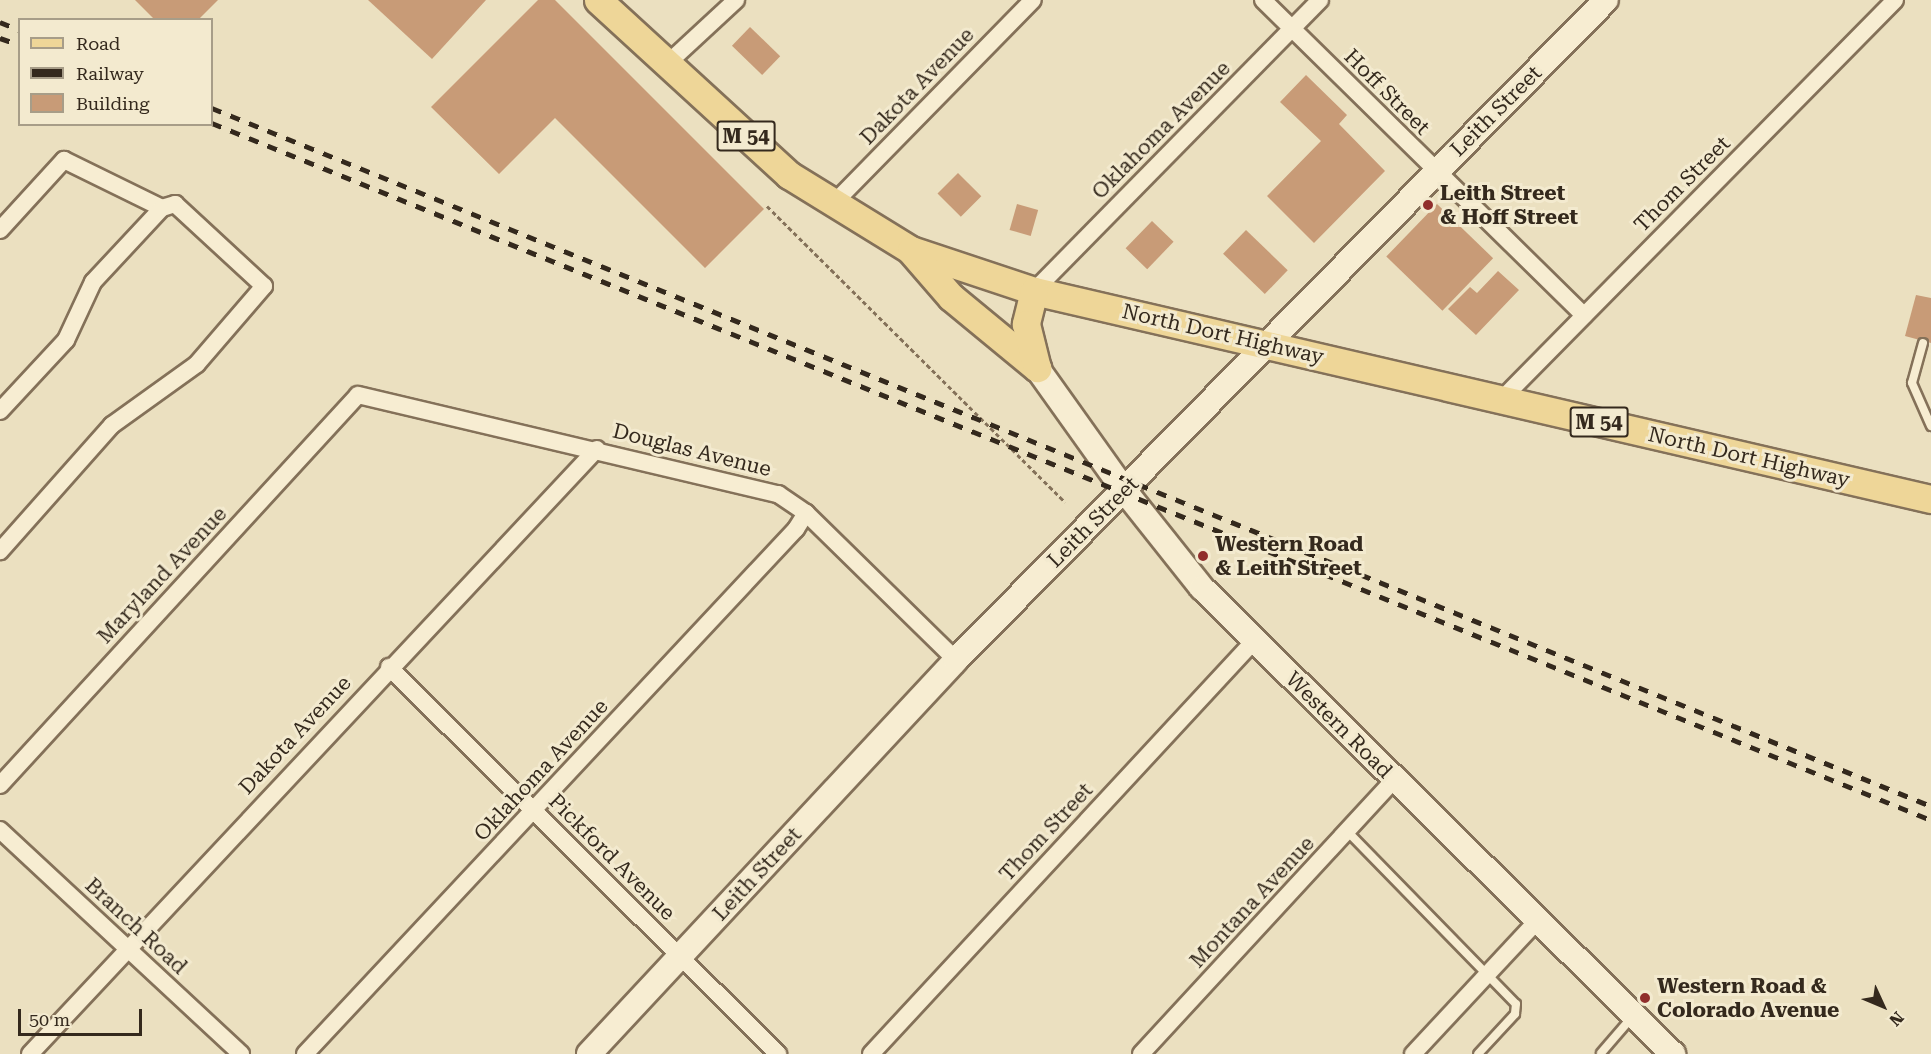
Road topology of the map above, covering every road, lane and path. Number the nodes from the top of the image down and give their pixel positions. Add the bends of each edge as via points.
1 (598, 0) edge
2 (736, 0) edge
3 (1033, 0) edge
4 (1263, 0) edge
5 (1320, 0) edge
6 (1606, 0) edge
7 (1895, 0) edge
8 (1292, 29) junction
9 (668, 64) junction
10 (1436, 173) junction
11 (834, 203) junction
12 (767, 206) dead end
13 (162, 208) junction
14 (0, 230) edge
15 (911, 250) junction
16 (1034, 291) junction
17 (1584, 315) junction
18 (1268, 343) junction
19 (1923, 343) dead end
20 (1037, 368) junction
21 (358, 395) joint
22 (1502, 399) junction
23 (0, 411) edge
24 (1931, 426) edge
25 (597, 449) junction
26 (1124, 490) junction
27 (1931, 499) edge
28 (1065, 502) dead end
29 (806, 513) junction
30 (0, 551) edge
31 (1254, 641) junction
32 (956, 660) junction
33 (389, 667) junction
34 (1394, 780) junction
35 (0, 784) edge
36 (534, 810) junction
37 (0, 830) edge
38 (1348, 832) junction
39 (1537, 921) junction
40 (127, 948) junction
41 (680, 958) junction
42 (1489, 974) junction
43 (1633, 1016) junction
44 (1420, 1052) edge
45 (1601, 1053) edge
46 (30, 1054) edge
47 (241, 1054) edge
48 (305, 1054) edge
49 (589, 1054) edge
50 (778, 1054) edge
51 (871, 1054) edge
52 (1142, 1054) edge
53 (1478, 1054) edge
54 (1672, 1054) edge

1 - 9 main road, North Dort Highway / M 54
2 - 9 street
3 - 11 street, Dakota Avenue
4 - 8 street, Hoff Street
5 - 8 street, Oklahoma Avenue
6 - 10 street, Leith Street
7 - 17 street, Thom Street
8 - 10 street, Hoff Street
8 - 16 street, Oklahoma Avenue
9 - 11 main road, North Dort Highway / M 54 via 789,175
10 - 17 street, Hoff Street
10 - 18 street, Leith Street
11 - 15 main road, North Dort Highway / M 54
12 - 28 path
13 - 14 street via 64,160
13 - 23 street via 93,282 66,340
13 - 30 street via 175,204 264,286 196,364 112,425
15 - 16 main road, North Dort Highway / M 54
15 - 20 main road via 951,297
16 - 18 main road, North Dort Highway / M 54
16 - 20 main road via 1026,324
17 - 22 street, Thom Street
18 - 22 main road, North Dort Highway / M 54
18 - 26 street, Leith Street
19 - 24 lane via 1912,383
20 - 26 street, Western Road
21 - 25 street, Douglas Avenue
21 - 35 street, Maryland Avenue
22 - 27 main road, North Dort Highway / M 54
25 - 29 street, Douglas Avenue via 778,494
25 - 33 street, Dakota Avenue
26 - 31 street, Western Road via 1185,568
26 - 32 street, Leith Street
29 - 32 street, Douglas Avenue
29 - 36 street, Oklahoma Avenue via 796,529
31 - 34 street, Western Road
31 - 51 street, Thom Street
32 - 41 street, Leith Street
33 - 36 street, Pickford Avenue
33 - 40 street, Dakota Avenue
34 - 38 street, Montana Avenue
34 - 39 street, Western Road
36 - 41 street, Pickford Avenue
36 - 48 street, Oklahoma Avenue
37 - 40 street, Branch Road
38 - 42 lane
38 - 52 street, Montana Avenue
39 - 42 street
39 - 43 street, Western Road
40 - 46 street, Dakota Avenue
40 - 47 street, Branch Road
41 - 49 street, Leith Street
41 - 50 street, Pickford Avenue
42 - 44 street
42 - 53 lane via 1517,1008
43 - 45 lane
43 - 54 street, Western Road

